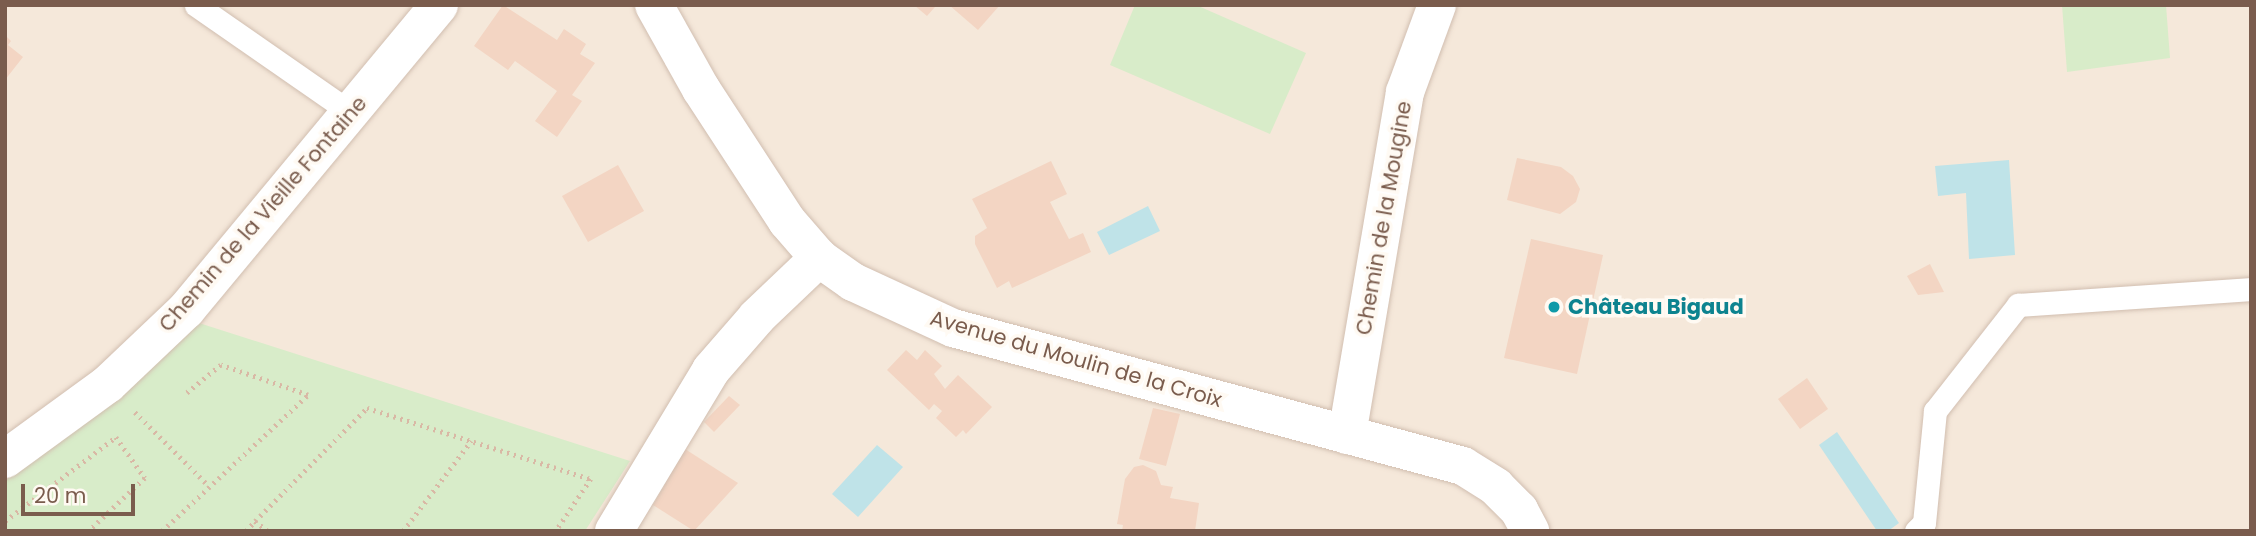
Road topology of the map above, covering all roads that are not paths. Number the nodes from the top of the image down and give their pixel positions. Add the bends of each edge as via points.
1 (196, 5) edge
2 (439, 5) edge
3 (654, 5) edge
4 (1437, 5) edge
5 (350, 112) junction
6 (819, 258) junction
7 (2251, 289) edge
8 (1346, 435) junction
9 (5, 459) edge
10 (614, 531) edge
11 (1530, 531) edge
12 (1916, 531) edge

1 - 5 lane
2 - 5 street, Chemin de la Vieille Fontaine
3 - 6 street, Avenue du Moulin de la Croix via 756,178
4 - 8 street, Chemin de la Mougine via 1405,92
5 - 9 street, Chemin de la Vieille Fontaine via 187,310 108,384
6 - 8 street, Avenue du Moulin de la Croix via 888,301 953,328
6 - 10 street via 757,317 711,370
7 - 12 lane via 2018,305 1935,411 1924,523
8 - 11 street, Avenue du Moulin de la Croix via 1463,466 1496,487 1519,510

